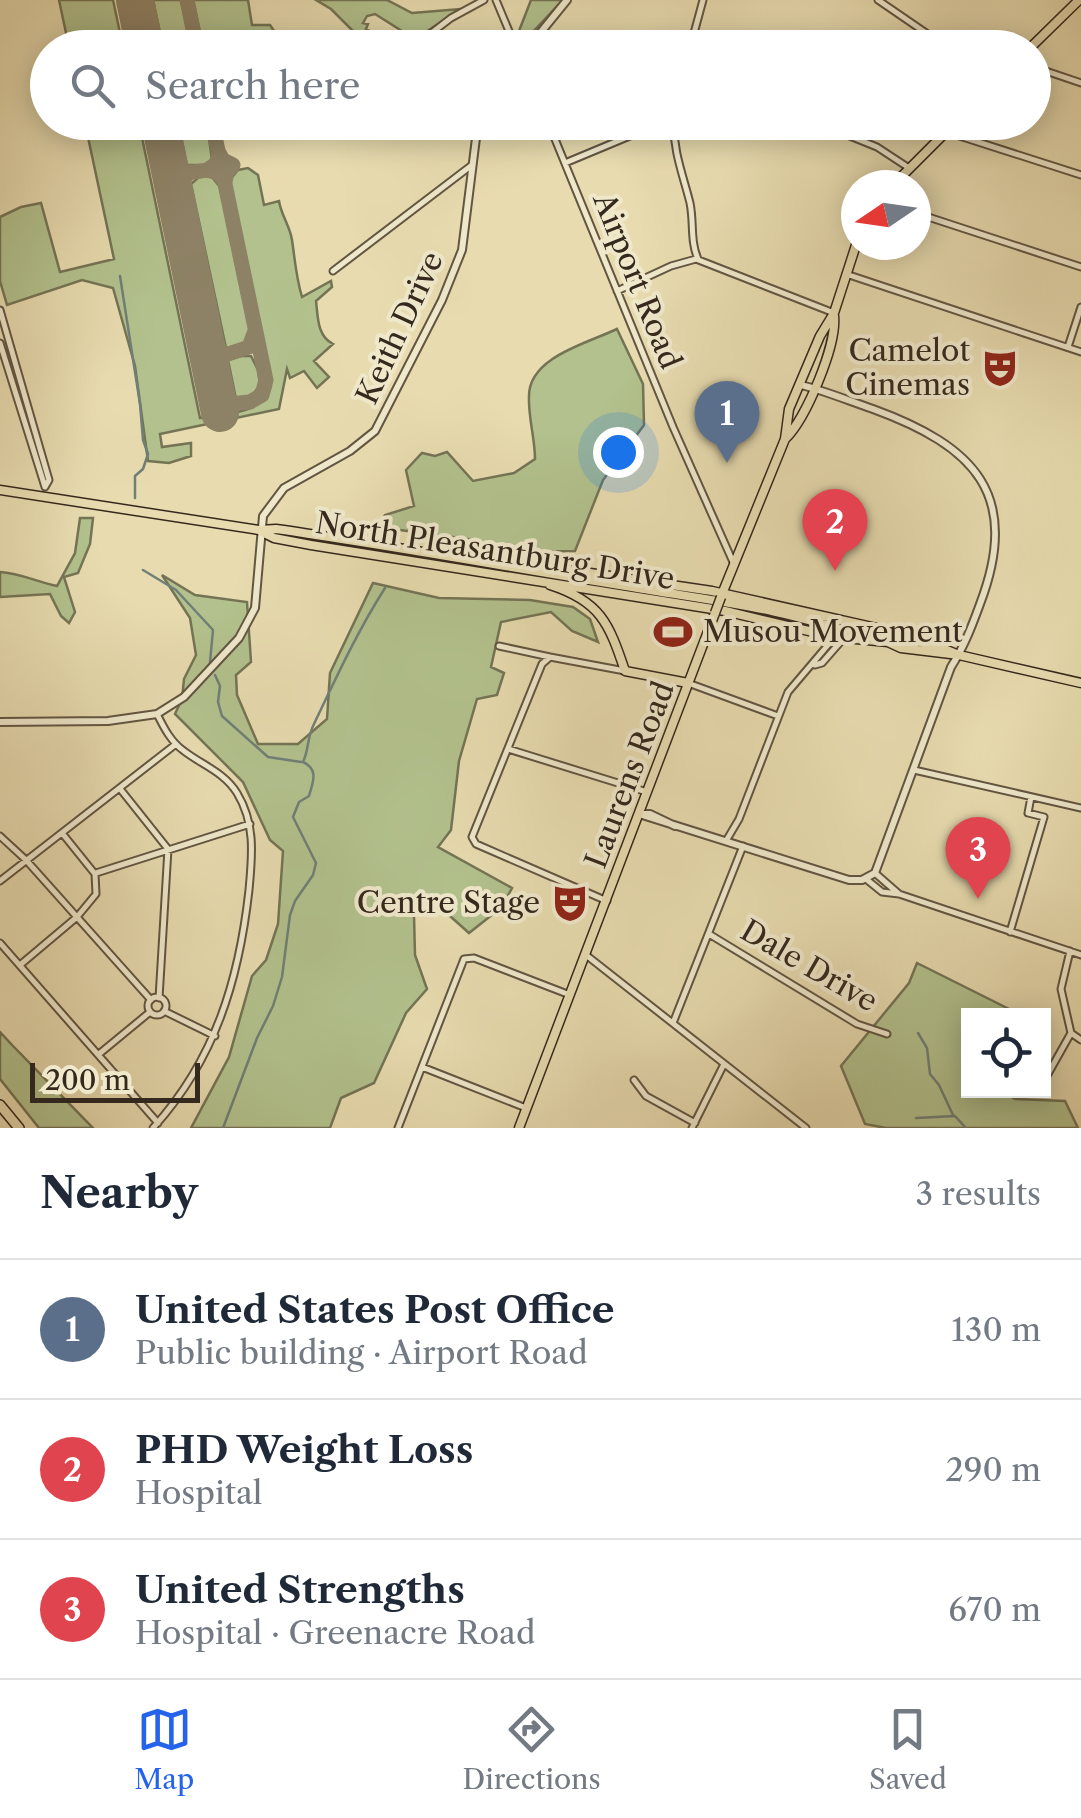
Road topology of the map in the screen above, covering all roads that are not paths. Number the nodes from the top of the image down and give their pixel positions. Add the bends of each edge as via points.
1 (484, 0) edge
2 (496, 0) edge
3 (567, 0) edge
4 (703, 0) edge
5 (878, 0) edge
6 (1079, 0) edge
7 (435, 30) edge
8 (508, 30) edge
9 (543, 30) edge
10 (695, 30) edge
11 (922, 30) edge
12 (1048, 30) edge
13 (1051, 73) edge
14 (1081, 84) edge
15 (476, 140) edge
16 (555, 140) edge
17 (614, 140) edge
18 (675, 140) edge
19 (860, 140) edge
20 (938, 140) edge
21 (971, 140) edge
22 (564, 163) junction
23 (472, 166) junction
24 (908, 168) joint
25 (1081, 176) edge
26 (931, 219) edge
27 (692, 239) junction
28 (686, 260) junction
29 (698, 260) junction
30 (851, 260) edge
31 (1081, 267) edge
32 (333, 271) dead end
33 (846, 274) junction
34 (616, 292) junction
35 (1081, 308) edge
36 (0, 310) edge
37 (834, 313) junction
38 (0, 342) edge
39 (1068, 348) junction
40 (1081, 352) edge
41 (801, 386) junction
42 (814, 388) junction
43 (784, 439) junction
44 (45, 488) junction
45 (0, 490) edge
46 (49, 498) junction
47 (259, 530) junction
48 (734, 565) junction
49 (522, 577) junction
50 (724, 601) junction
51 (836, 633) junction
52 (845, 637) junction
53 (856, 637) junction
54 (906, 639) junction
55 (888, 642) junction
56 (498, 646) dead end
57 (959, 655) junction
58 (550, 657) junction
59 (812, 666) junction
60 (625, 671) junction
61 (688, 683) junction
62 (1081, 683) edge
63 (156, 714) junction
64 (778, 716) junction
65 (0, 722) edge
66 (176, 744) junction
67 (508, 749) junction
68 (914, 770) junction
69 (121, 790) junction
70 (647, 792) junction
71 (1031, 797) junction
72 (1081, 808) edge
73 (640, 814) junction
74 (250, 824) junction
75 (62, 832) junction
76 (0, 836) edge
77 (726, 841) junction
78 (742, 846) junction
79 (168, 849) junction
80 (26, 860) junction
81 (875, 873) junction
82 (94, 874) junction
83 (866, 879) junction
84 (0, 881) edge
85 (899, 894) junction
86 (606, 901) junction
87 (77, 916) junction
88 (1010, 932) junction
89 (709, 934) junction
90 (0, 943) edge
91 (1070, 951) junction
92 (1081, 954) edge
93 (586, 955) junction
94 (20, 965) junction
95 (570, 996) junction
96 (160, 998) junction
97 (151, 1000) junction
98 (164, 1011) junction
99 (150, 1012) junction
100 (673, 1023) junction
101 (1071, 1033) junction
102 (887, 1034) dead end
103 (215, 1036) junction
104 (1081, 1040) edge
105 (99, 1054) junction
106 (724, 1064) junction
107 (421, 1067) junction
108 (1051, 1069) edge
109 (634, 1080) dead end
110 (0, 1105) edge
111 (526, 1108) junction
112 (156, 1125) edge
113 (693, 1125) edge
114 (18, 1128) edge
115 (398, 1128) edge
116 (519, 1128) edge
117 (806, 1128) edge

1 - 7 street
2 - 8 street
3 - 9 street
4 - 10 street
5 - 11 street
6 - 12 main road
13 - 14 street
15 - 23 street, Keith Drive
16 - 22 street, Airport Road
17 - 22 street
18 - 27 street
19 - 24 street
20 - 24 main road
21 - 25 street
22 - 34 street, Airport Road
23 - 32 street
23 - 47 street, Keith Drive via 458,262 379,426 350,452 284,488
26 - 31 street
27 - 28 street
27 - 29 street
28 - 29 street
28 - 34 street
29 - 37 street
30 - 33 main road, Laurens Road
33 - 37 main road, Laurens Road
33 - 39 street
34 - 48 street, Airport Road
35 - 39 street
36 - 44 street
37 - 41 main road, Laurens Road
37 - 42 main road, Laurens Road
38 - 44 street
39 - 40 street
41 - 42 street
41 - 43 main road, Laurens Road
42 - 43 main road, Laurens Road via 799,425
42 - 57 street via 930,432 959,452 986,490 996,554
43 - 48 main road, Laurens Road
44 - 46 street
45 - 46 main road, North Pleasantburg Drive
46 - 47 main road, North Pleasantburg Drive
47 - 49 main road, North Pleasantburg Drive via 274,538
47 - 50 main road, North Pleasantburg Drive
47 - 63 street, Keith Drive via 257,596 247,628 184,697
48 - 50 main road, Laurens Road
49 - 50 main road, North Pleasantburg Drive
49 - 60 main road via 578,594 592,605 608,625
50 - 51 main road
50 - 54 main road
50 - 61 main road, Laurens Road, bridge
51 - 52 main road
51 - 53 main road
51 - 59 street
52 - 53 main road
52 - 59 street
53 - 55 main road
54 - 55 main road
54 - 57 main road
55 - 57 main road
56 - 58 street
57 - 62 main road
57 - 68 street
58 - 60 street
58 - 67 street via 540,666
59 - 64 street via 788,692
60 - 61 main road
61 - 64 street
61 - 70 main road, Laurens Road
63 - 65 street, Keith Drive
63 - 66 street
64 - 77 street
66 - 69 street
66 - 74 street via 230,784
67 - 70 street
67 - 86 street via 474,842
68 - 71 street
68 - 81 street
69 - 75 street
69 - 79 street
70 - 73 main road, Laurens Road
71 - 72 street
71 - 88 street via 1028,813 1044,817
73 - 77 street
73 - 86 main road, Laurens Road
74 - 79 street
74 - 103 street via 240,956
75 - 80 street
75 - 82 street
76 - 80 street
77 - 78 street
78 - 83 street via 849,880
78 - 89 street
79 - 82 street
79 - 96 street
80 - 84 street
80 - 87 street
81 - 83 street
81 - 85 street
82 - 87 street via 96,894
83 - 85 street via 882,892
85 - 88 street
86 - 93 main road, Laurens Road
87 - 94 street
87 - 97 street
88 - 91 street
89 - 100 street
89 - 102 street, Dale Drive via 857,1024
90 - 94 street
91 - 92 street
91 - 101 street via 1061,988
93 - 95 main road, Laurens Road
93 - 100 street
94 - 105 street
95 - 107 street via 466,958
95 - 111 main road, Laurens Road
96 - 97 street
96 - 98 street
97 - 99 street
98 - 99 street
98 - 103 street
99 - 105 street
100 - 106 street
101 - 104 street
101 - 108 street
103 - 112 street via 187,1088
105 - 112 street
106 - 113 street
106 - 117 street
107 - 111 street
107 - 115 street
109 - 113 street via 646,1096
110 - 114 highway
111 - 116 main road, Laurens Road

